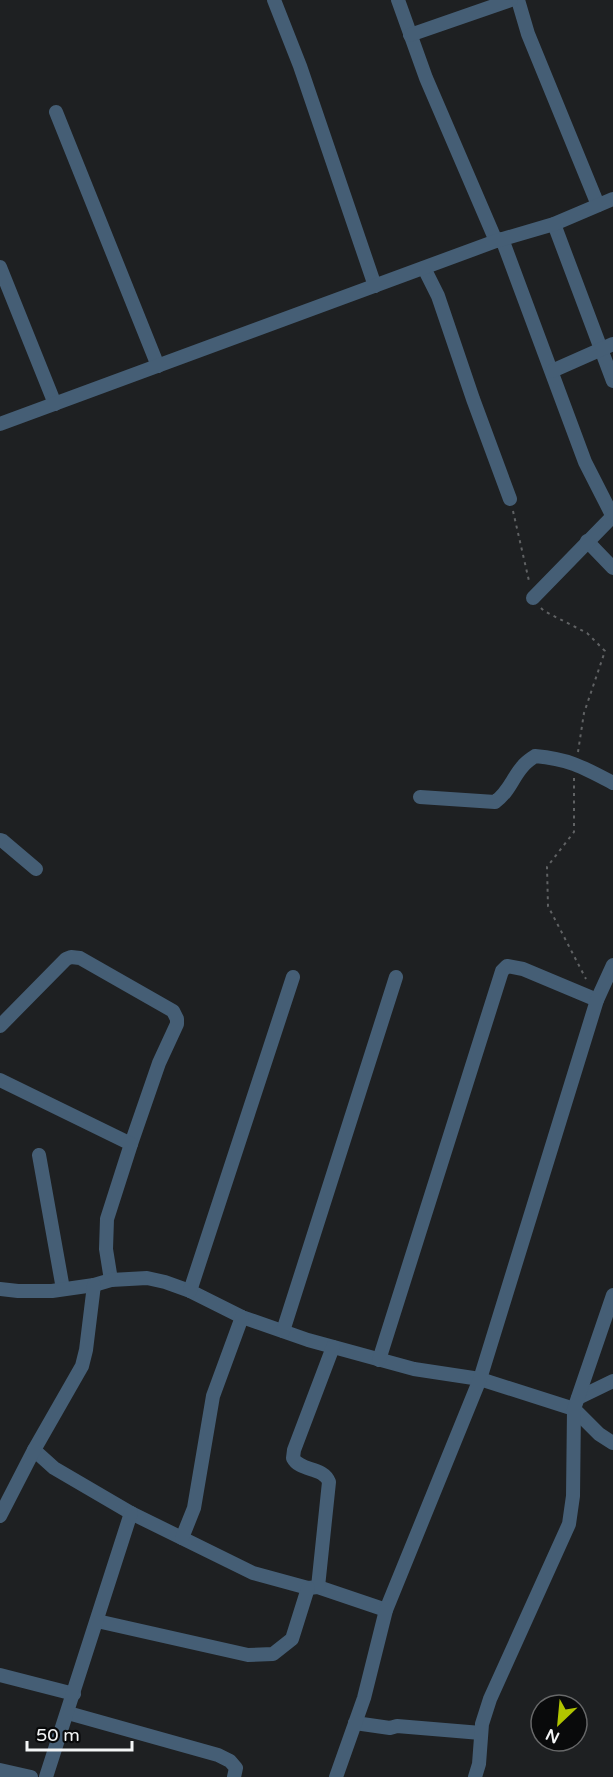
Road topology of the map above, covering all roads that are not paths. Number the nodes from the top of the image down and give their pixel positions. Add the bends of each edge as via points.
1 (274, 0) edge
2 (398, 0) edge
3 (511, 0) edge
4 (518, 0) edge
5 (410, 35) junction
6 (56, 112) dead end
7 (613, 199) edge
8 (598, 205) junction
9 (554, 225) junction
10 (499, 240) junction
11 (0, 267) edge
12 (424, 268) junction
13 (375, 286) junction
14 (607, 346) edge
15 (158, 366) junction
16 (552, 371) junction
17 (613, 381) edge
18 (55, 404) junction
19 (0, 424) edge
20 (510, 499) dead end
21 (613, 516) edge
22 (588, 541) junction
23 (613, 568) edge
24 (533, 598) dead end
25 (613, 783) edge
26 (420, 798) dead end
27 (0, 840) edge
28 (36, 869) dead end
29 (613, 965) edge
30 (293, 977) dead end
31 (396, 977) dead end
32 (597, 1000) junction
33 (0, 1026) edge
34 (0, 1080) edge
35 (131, 1144) junction
36 (39, 1155) dead end
37 (111, 1280) junction
38 (94, 1286) junction
39 (0, 1289) edge
40 (63, 1290) junction
41 (190, 1290) junction
42 (613, 1295) edge
43 (242, 1317) junction
44 (283, 1331) junction
45 (333, 1347) junction
46 (379, 1360) junction
47 (480, 1379) junction
48 (613, 1381) edge
49 (576, 1404) junction
50 (613, 1443) edge
51 (34, 1450) junction
52 (131, 1513) junction
53 (0, 1516) edge
54 (182, 1538) junction
55 (313, 1588) junction
56 (386, 1610) junction
57 (98, 1621) junction
58 (0, 1675) edge
59 (74, 1695) junction
60 (68, 1713) junction
61 (355, 1723) junction
62 (482, 1733) junction
63 (0, 1770) edge
64 (31, 1777) edge
65 (46, 1777) edge
66 (234, 1777) edge
67 (336, 1777) edge
68 (475, 1777) edge

1 - 13 street
2 - 5 street
3 - 5 street
4 - 8 street
5 - 10 street
6 - 15 street
7 - 8 street
8 - 9 street
9 - 10 street
9 - 14 street
10 - 12 street
10 - 16 street
11 - 18 street
12 - 13 street
12 - 20 street via 438,296
13 - 15 street
14 - 16 street
14 - 17 street
15 - 18 street
16 - 21 street via 585,462
18 - 19 street
21 - 22 street
22 - 23 street
22 - 24 street
25 - 26 street via 559,758 535,756 522,766 512,785 495,802
27 - 28 street
29 - 32 street
30 - 41 street
31 - 44 street
32 - 46 street via 523,969 507,966 502,971
32 - 47 street
33 - 35 street via 71,957 80,958 173,1011 177,1024
34 - 35 street
35 - 37 street via 107,1219
36 - 40 street
37 - 38 street
37 - 41 street via 147,1278
38 - 40 street
38 - 51 street via 82,1366
39 - 40 street
41 - 43 street
42 - 49 street
43 - 44 street
43 - 54 street via 213,1396 194,1508
44 - 45 street
45 - 46 street
45 - 55 street via 293,1458 299,1465 327,1476 329,1482
46 - 47 street
47 - 49 street
47 - 56 street
48 - 49 street
49 - 50 street via 599,1434
49 - 62 street via 569,1524 490,1699
51 - 52 street via 54,1468
51 - 53 street
52 - 54 street
52 - 57 street
54 - 55 street via 253,1573
55 - 56 street
55 - 57 street via 292,1639 273,1654 248,1655
56 - 61 street
57 - 59 street
58 - 59 street
59 - 60 street
60 - 65 street
60 - 66 street via 218,1755 236,1768
61 - 62 street
61 - 67 street
62 - 68 street
63 - 64 street

